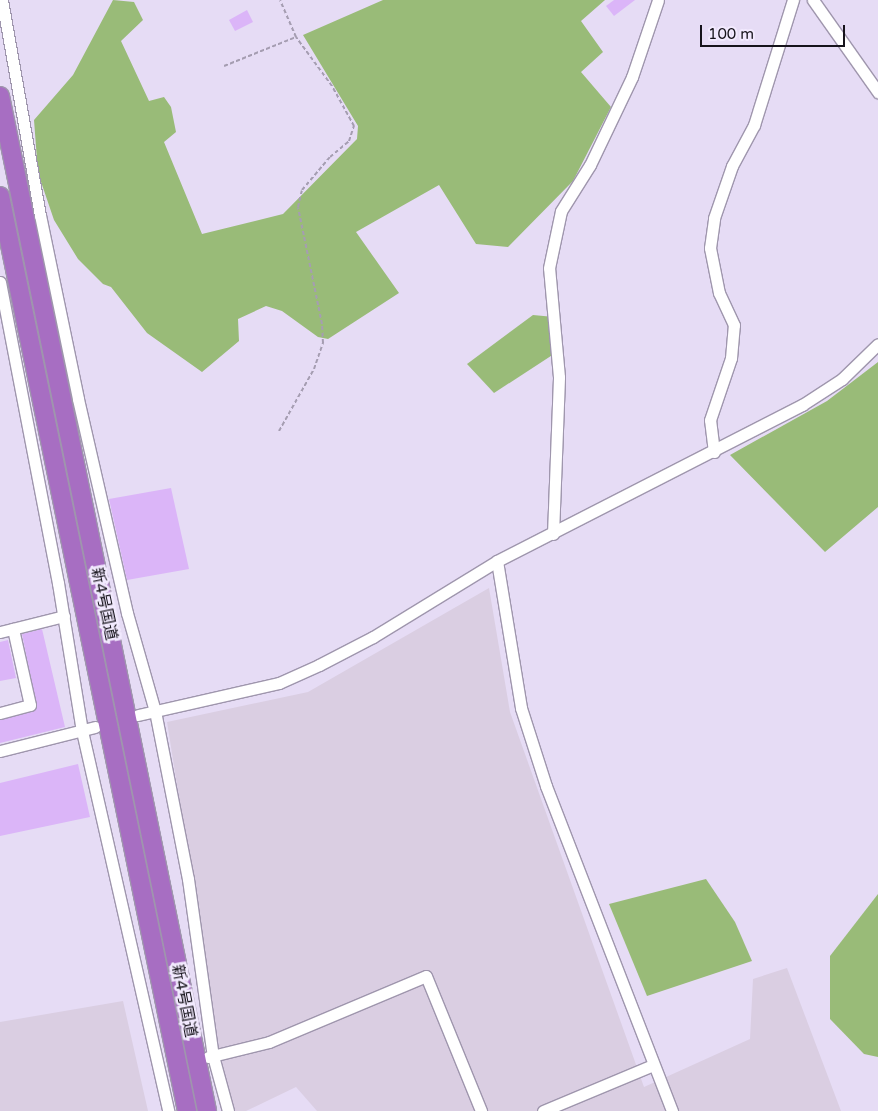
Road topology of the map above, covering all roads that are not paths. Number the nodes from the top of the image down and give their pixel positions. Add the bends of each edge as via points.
1 (2, 0) edge
2 (658, 0) edge
3 (793, 0) edge
4 (813, 0) edge
5 (878, 92) edge
6 (0, 96) edge
7 (0, 196) edge
8 (6, 284) edge
9 (50, 303) junction
10 (878, 344) edge
11 (70, 400) junction
12 (714, 452) junction
13 (553, 534) junction
14 (497, 562) junction
15 (64, 616) junction
16 (13, 629) junction
17 (0, 632) edge
18 (155, 711) junction
19 (0, 713) edge
20 (138, 715) dead end
21 (95, 727) dead end
22 (82, 730) junction
23 (0, 751) edge
24 (205, 1057) junction
25 (653, 1065) junction
26 (168, 1111) edge
27 (187, 1111) edge
28 (207, 1111) edge
29 (228, 1111) edge
30 (481, 1111) edge
31 (543, 1111) edge
32 (672, 1111) edge

1 - 9 street
2 - 13 street via 632,78 590,165 562,211 549,268 558,377
3 - 12 street via 754,125 732,166 714,218 710,248 719,293 734,326 731,358 710,420
4 - 5 street
6 - 9 highway, 新4号国道
7 - 8 highway, 新4号国道
8 - 15 street
8 - 27 highway, 新4号国道
9 - 11 highway, 新4号国道
10 - 12 street via 842,379 802,405
11 - 18 street
11 - 24 highway, 新4号国道
12 - 13 street
13 - 14 street
14 - 18 street via 373,637 279,683
14 - 25 street via 521,708 585,893
15 - 16 street
15 - 22 street
16 - 17 street
16 - 19 street via 30,705
18 - 20 street
18 - 24 street via 188,879
21 - 22 street
22 - 23 street
22 - 26 street
24 - 28 highway, 新4号国道
24 - 29 street
24 - 30 street via 269,1042 426,976
25 - 31 street
25 - 32 street

